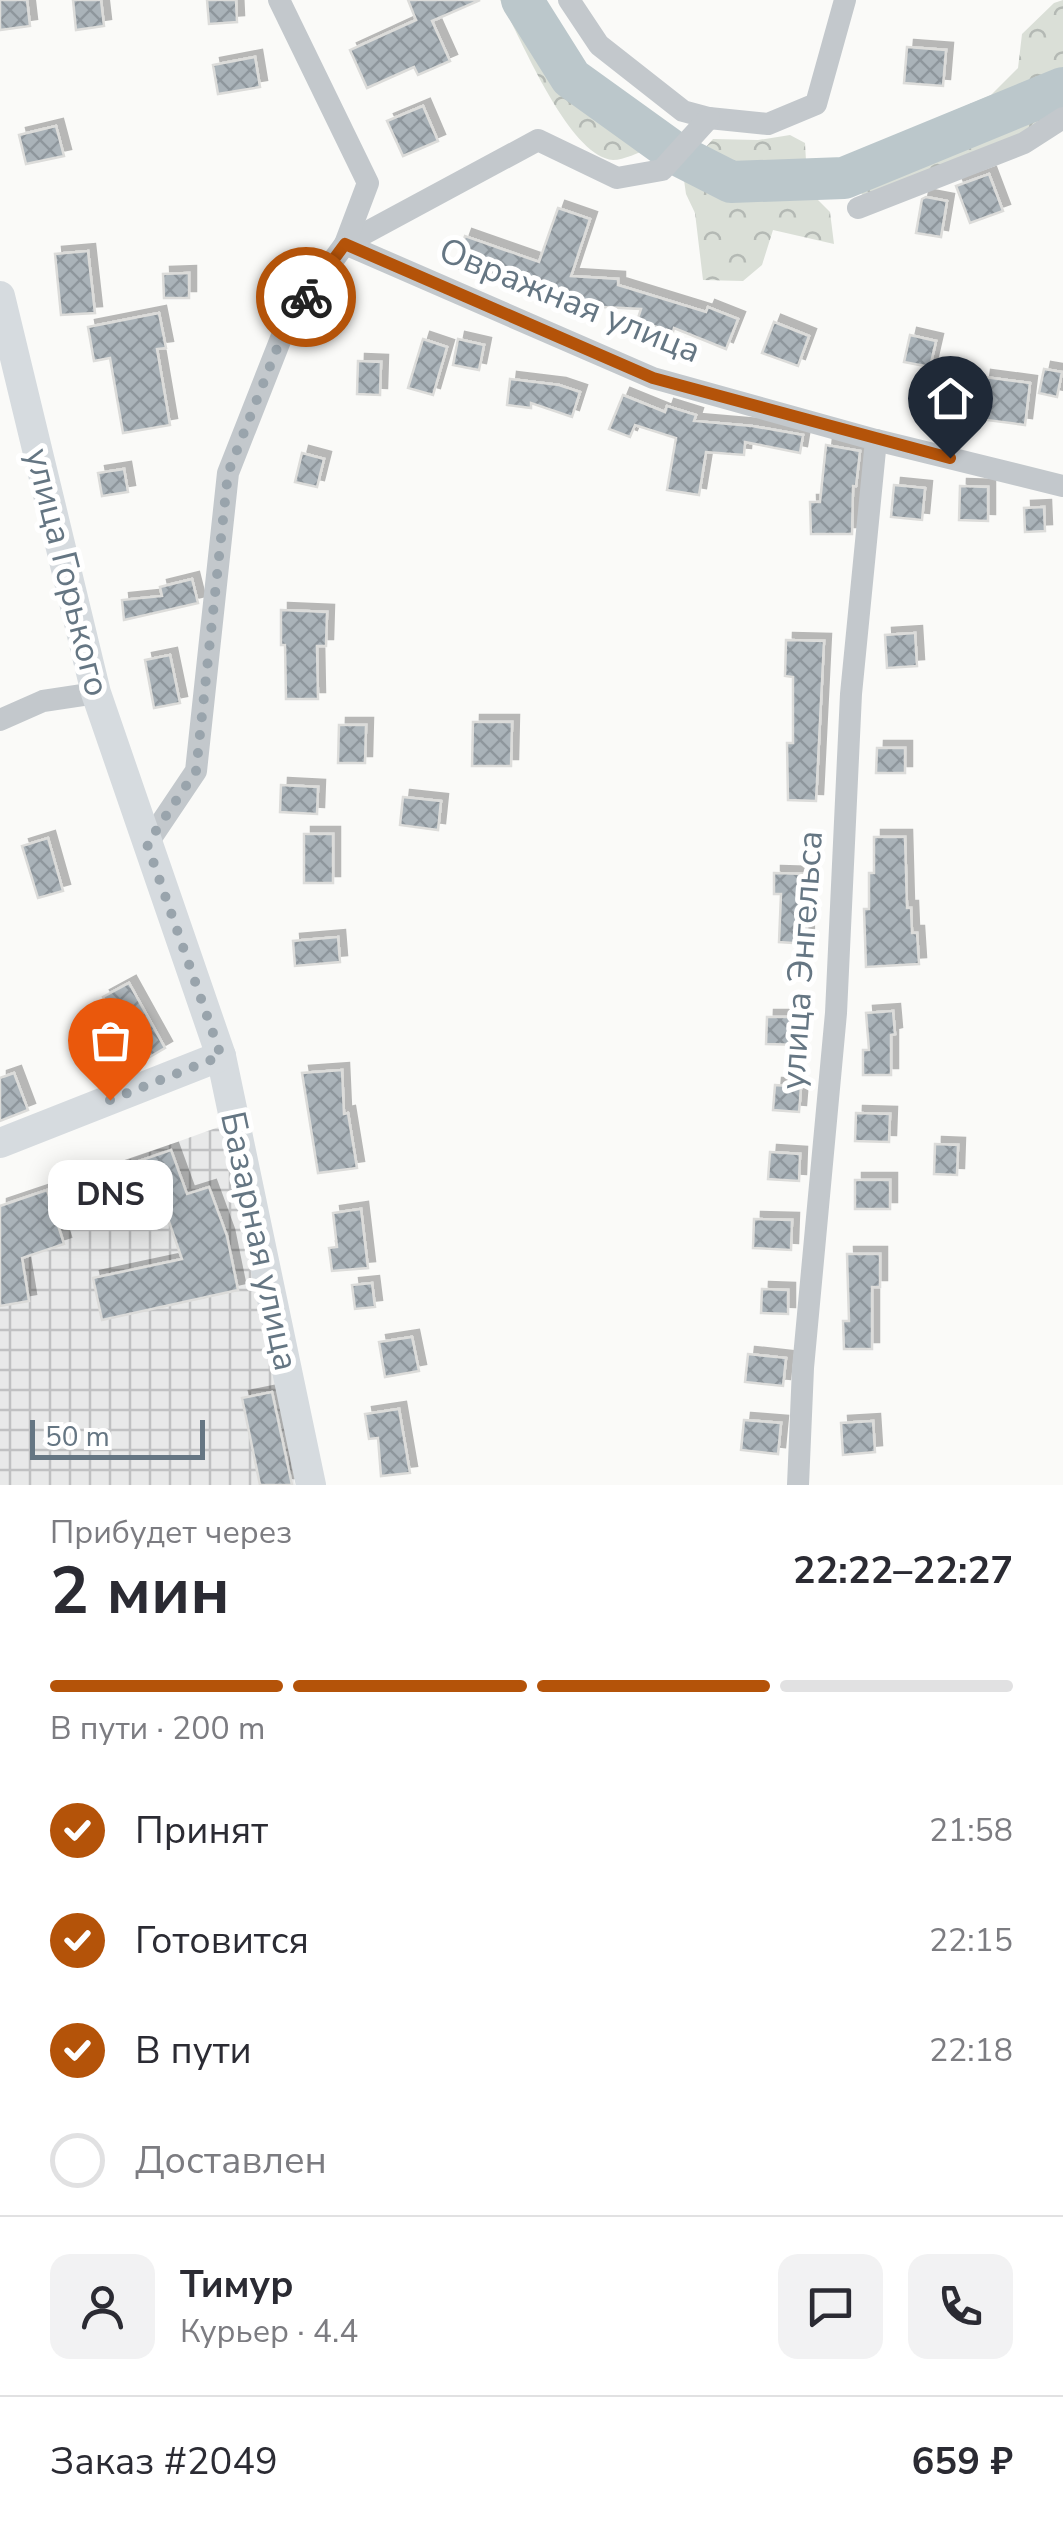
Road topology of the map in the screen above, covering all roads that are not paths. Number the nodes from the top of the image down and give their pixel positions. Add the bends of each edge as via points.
1 (279, 0) edge
2 (569, 0) edge
3 (845, 0) edge
4 (1063, 118) edge
5 (709, 119) junction
6 (858, 208) dead end
7 (345, 244) junction
8 (0, 296) edge
9 (876, 440) junction
10 (1063, 486) edge
11 (96, 693) junction
12 (0, 720) edge
13 (147, 844) junction
14 (221, 1056) junction
15 (0, 1143) edge
16 (311, 1485) edge
17 (798, 1485) edge

1 - 7 street via 368,183
2 - 5 street via 599,44 683,111
3 - 5 street via 816,104 768,124
4 - 6 street via 1024,143
5 - 7 street via 662,170 617,178 538,140
7 - 9 street, Овражная улица via 653,378
7 - 13 street via 287,323 228,473 196,771
8 - 11 street, улица Горького
9 - 10 street, Овражная улица
9 - 17 street, улица Энгельса via 852,694 836,1012
11 - 12 street via 43,700
11 - 13 street, улица Горького
13 - 14 street, Базарная улица
14 - 15 street
14 - 16 street, Базарная улица

